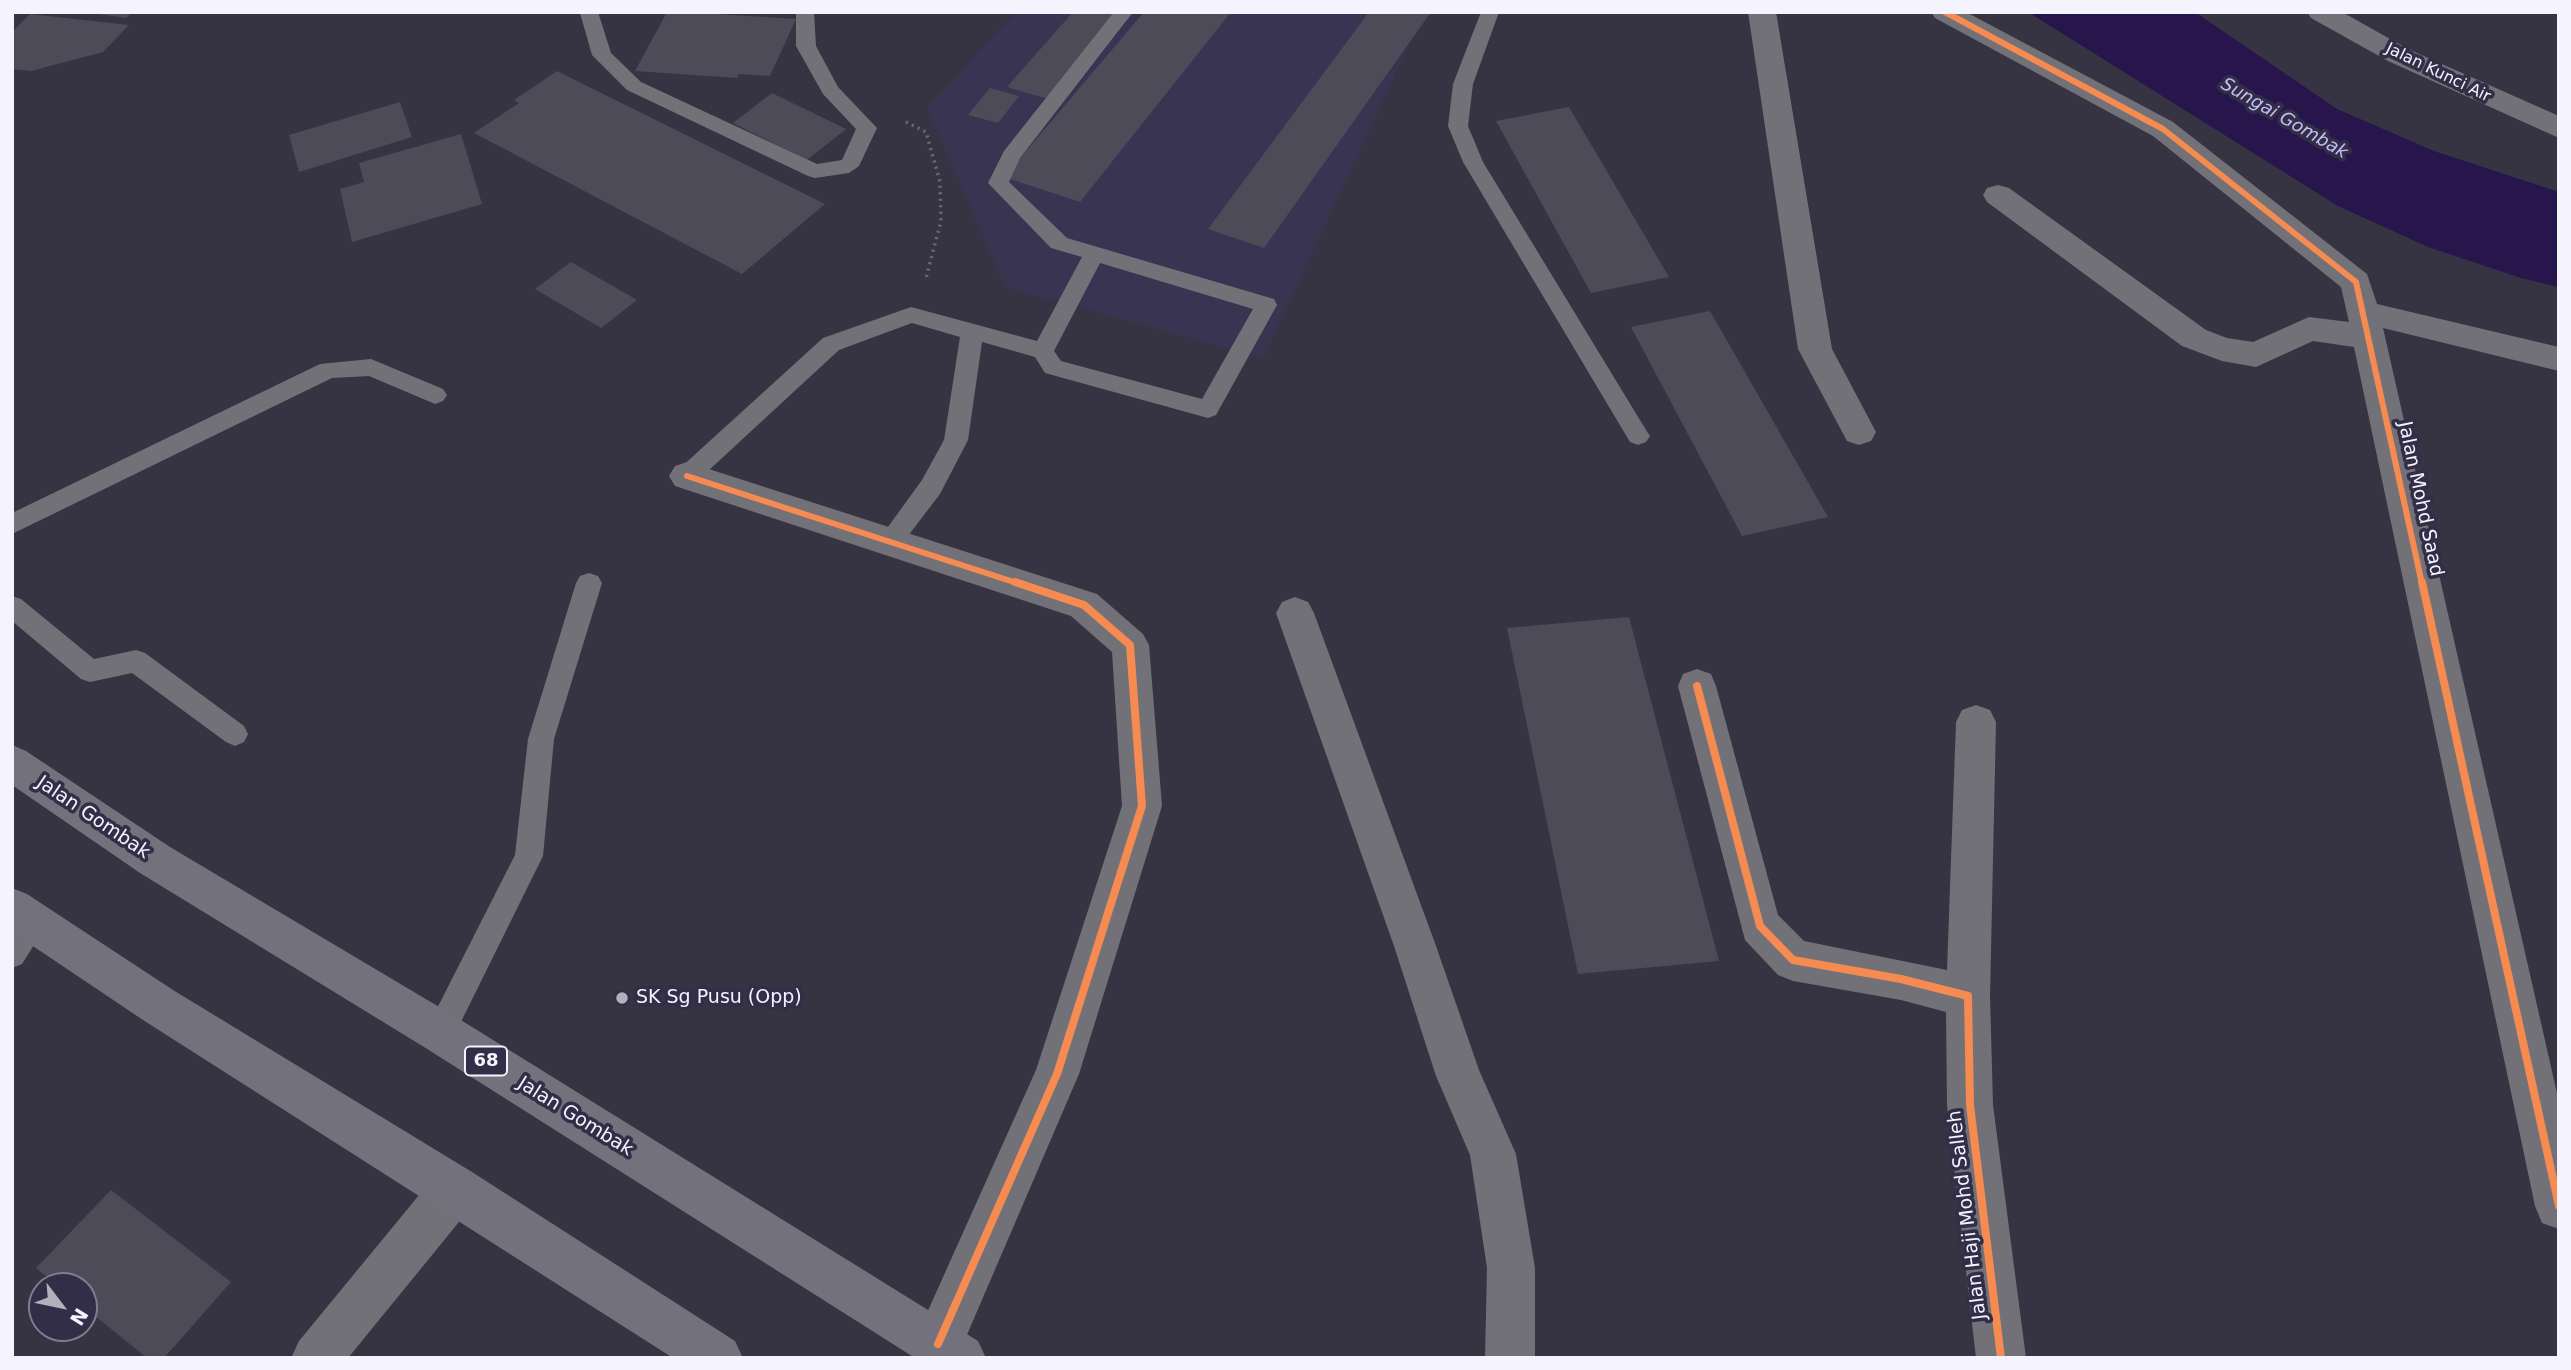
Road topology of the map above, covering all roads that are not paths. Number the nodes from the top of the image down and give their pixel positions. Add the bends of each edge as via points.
1 (805, 12) edge
2 (1124, 12) edge
3 (1490, 12) edge
4 (1762, 12) edge
5 (1945, 12) edge
6 (2320, 12) edge
7 (589, 13) edge
8 (2559, 128) edge
9 (1998, 195) dead end
10 (1095, 253) junction
11 (2366, 325) junction
12 (972, 333) junction
13 (1043, 351) junction
14 (2559, 359) edge
15 (435, 396) dead end
16 (1859, 432) dead end
17 (1638, 436) dead end
18 (687, 476) joint
19 (12, 524) edge
20 (889, 542) junction
21 (589, 583) dead end
22 (12, 606) edge
23 (1296, 612) dead end
24 (1697, 687) dead end
25 (1976, 722) dead end
26 (235, 733) dead end
27 (12, 763) edge
28 (20, 927) edge
29 (1968, 996) junction
30 (440, 1032) junction
31 (455, 1189) junction
32 (2559, 1206) edge
33 (950, 1351) edge
34 (316, 1358) edge
35 (718, 1358) edge
36 (1510, 1358) edge
37 (2001, 1358) edge

1 - 7 lane via 806,46 830,90 867,128 849,166 815,172 634,86 603,55
2 - 10 lane via 1011,156 998,183 1059,243
3 - 17 lane via 1463,84 1458,126 1473,162
4 - 16 street via 1815,349
5 - 11 street, Jalan Mohd Saad via 2163,129 2356,282
6 - 8 street, Jalan Kunci Air via 2409,61
9 - 11 street via 2194,338 2222,349 2256,355 2309,329
10 - 13 lane
10 - 13 lane via 1266,305 1208,409 1053,367
11 - 14 street
11 - 32 street, Jalan Mohd Saad
12 - 13 lane
12 - 18 lane via 911,315 831,344
12 - 20 lane via 956,440 931,487
15 - 19 lane via 371,368 328,370
18 - 20 street
20 - 33 street via 1084,605 1130,645 1142,806 1057,1074
21 - 30 lane via 541,739 529,856
22 - 26 lane via 90,671 136,661
23 - 36 street via 1458,1076 1493,1154 1511,1268
24 - 29 street via 1760,926 1793,960
25 - 29 street, Jalan Haji Mohd Salleh
27 - 30 main road, Jalan Gombak / 68 via 155,860
28 - 31 main road via 158,1005
29 - 37 street, Jalan Haji Mohd Salleh via 1970,1105
30 - 33 main road, Jalan Gombak / 68
31 - 34 street
31 - 35 main road

